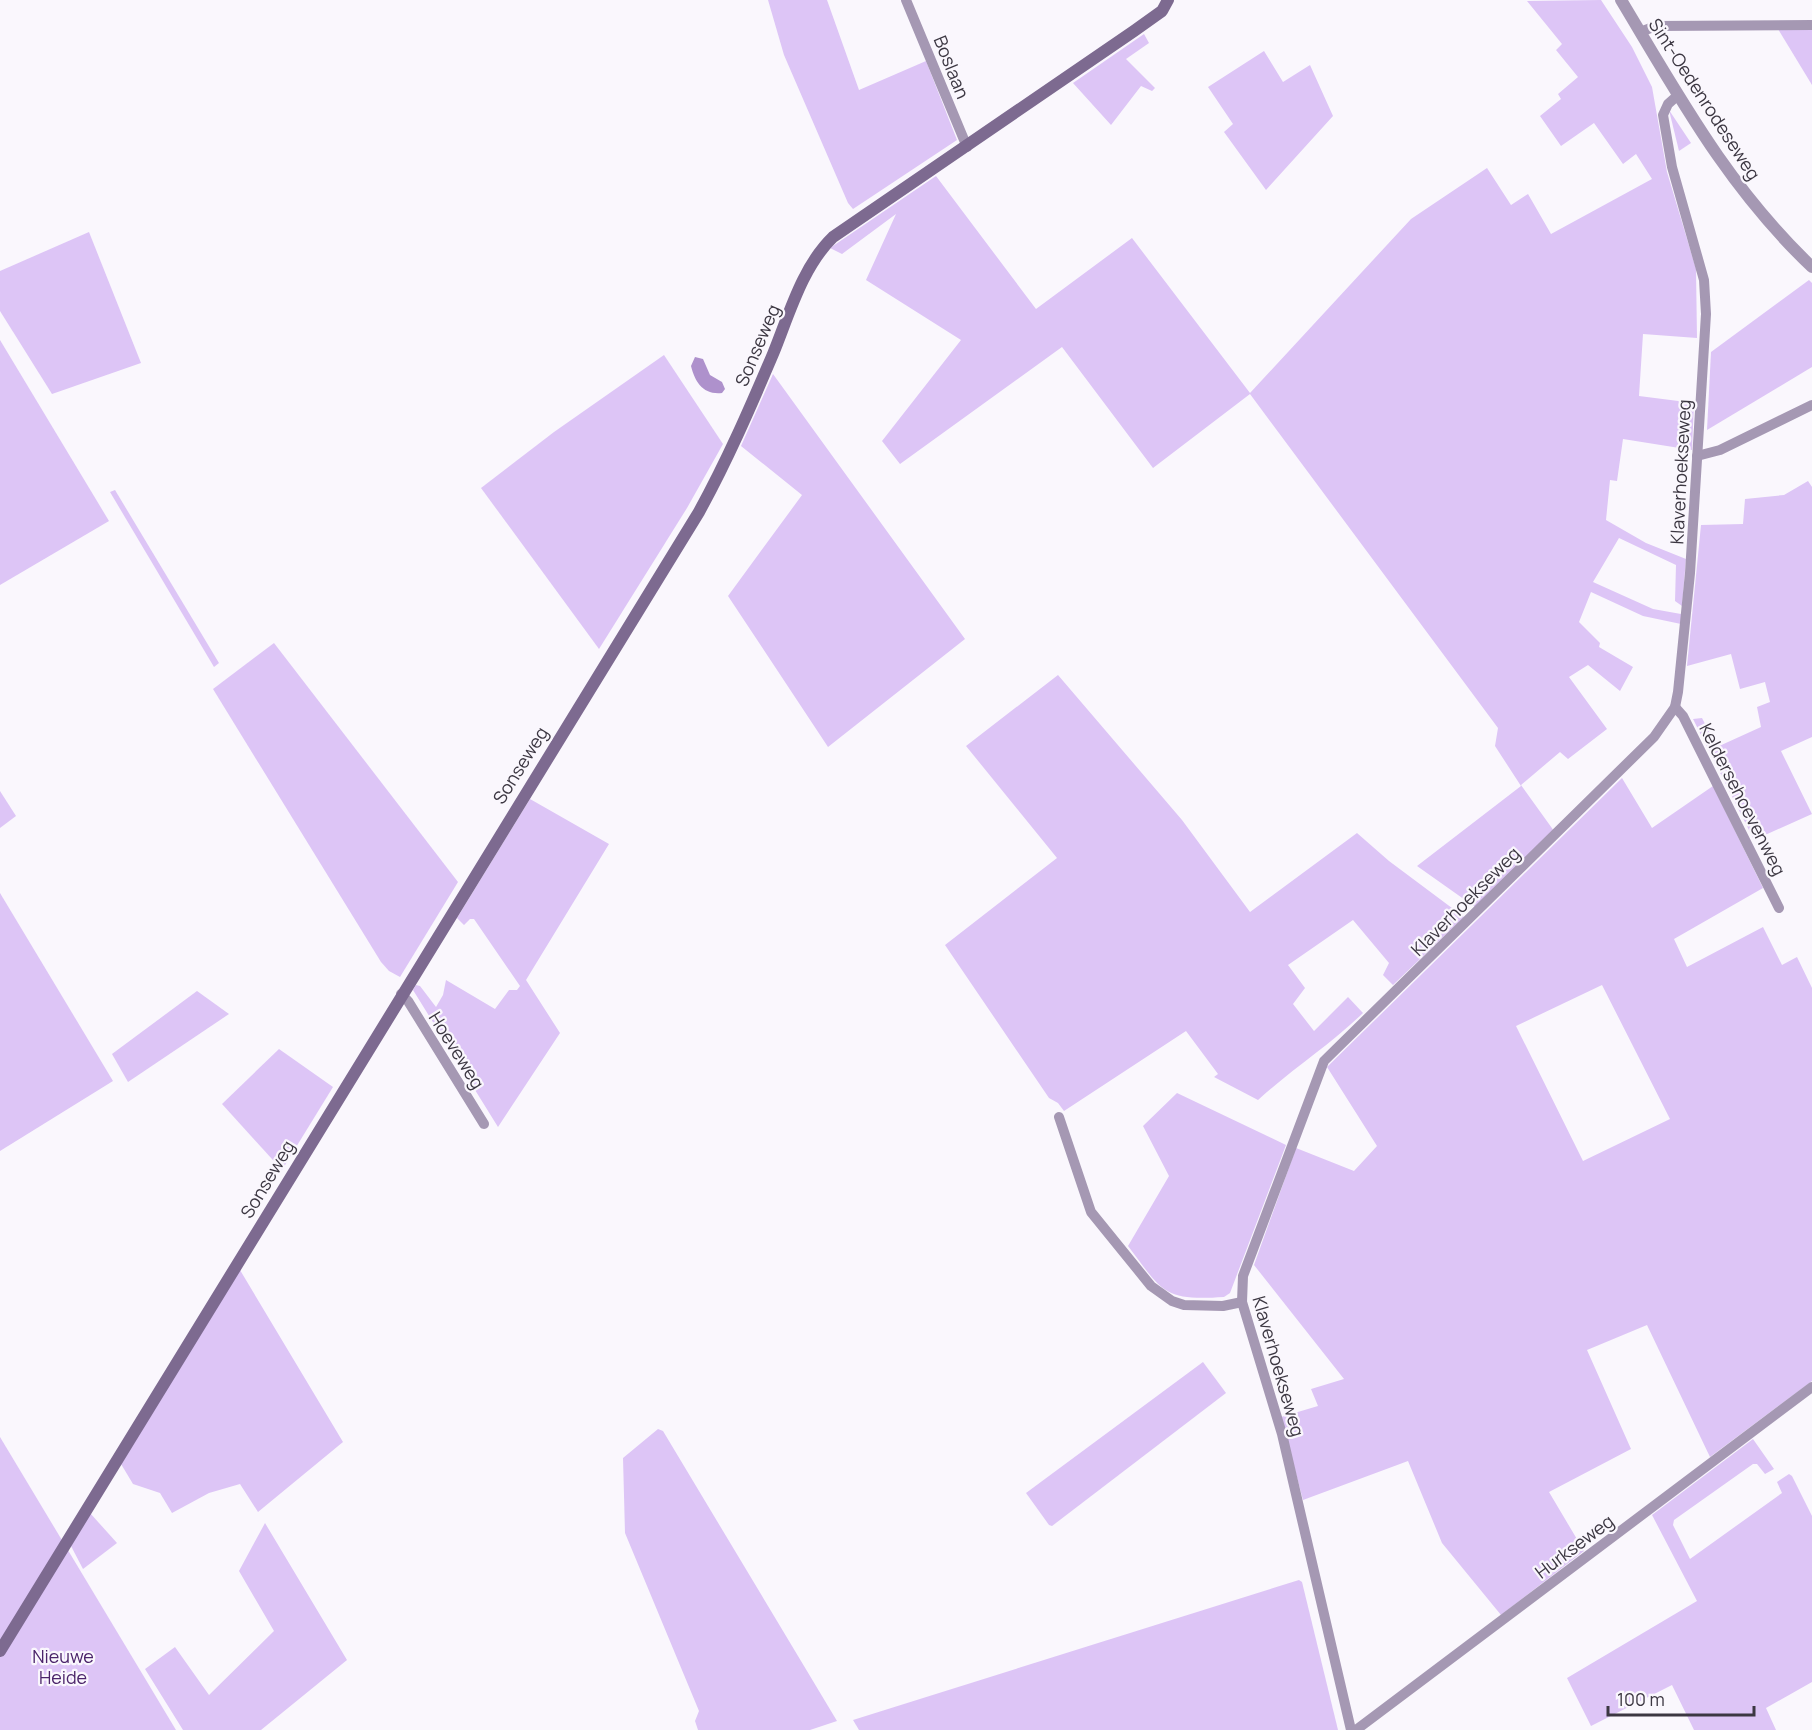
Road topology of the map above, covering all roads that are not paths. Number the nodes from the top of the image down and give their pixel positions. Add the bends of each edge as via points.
1 (906, 0) edge
2 (1168, 0) edge
3 (1621, 0) edge
4 (1812, 25) edge
5 (1640, 32) junction
6 (1677, 96) junction
7 (967, 147) junction
8 (1812, 267) edge
9 (1812, 405) edge
10 (1697, 456) junction
11 (1675, 707) junction
12 (1779, 908) dead end
13 (401, 994) junction
14 (1059, 1117) dead end
15 (484, 1124) dead end
16 (1242, 1302) junction
17 (1812, 1387) edge
18 (0, 1651) edge
19 (1351, 1730) edge
20 (1356, 1730) edge

1 - 7 street, Boslaan
2 - 7 main road, Sonseweg via 1162,11
3 - 5 street, Sint-Oedenrodeseweg
4 - 5 street via 1652,26
5 - 6 street, Sint-Oedenrodeseweg
6 - 8 street, Sint-Oedenrodeseweg via 1747,199
6 - 10 street, Klaverhoekseweg via 1663,115 1672,167 1706,294
7 - 13 main road, Sonseweg via 833,237 814,260 735,444 699,512
9 - 10 street via 1720,450
10 - 11 street, Klaverhoekseweg via 1690,573
11 - 12 street, Keldersehoevenweg
11 - 16 street, Klaverhoekseweg via 1654,737 1324,1061 1243,1276
13 - 15 street, Hoeveweg
13 - 18 main road, Sonseweg
14 - 16 street via 1091,1212 1150,1286 1184,1305 1223,1306
16 - 19 street, Klaverhoekseweg via 1287,1455
17 - 20 street, Hurkseweg

